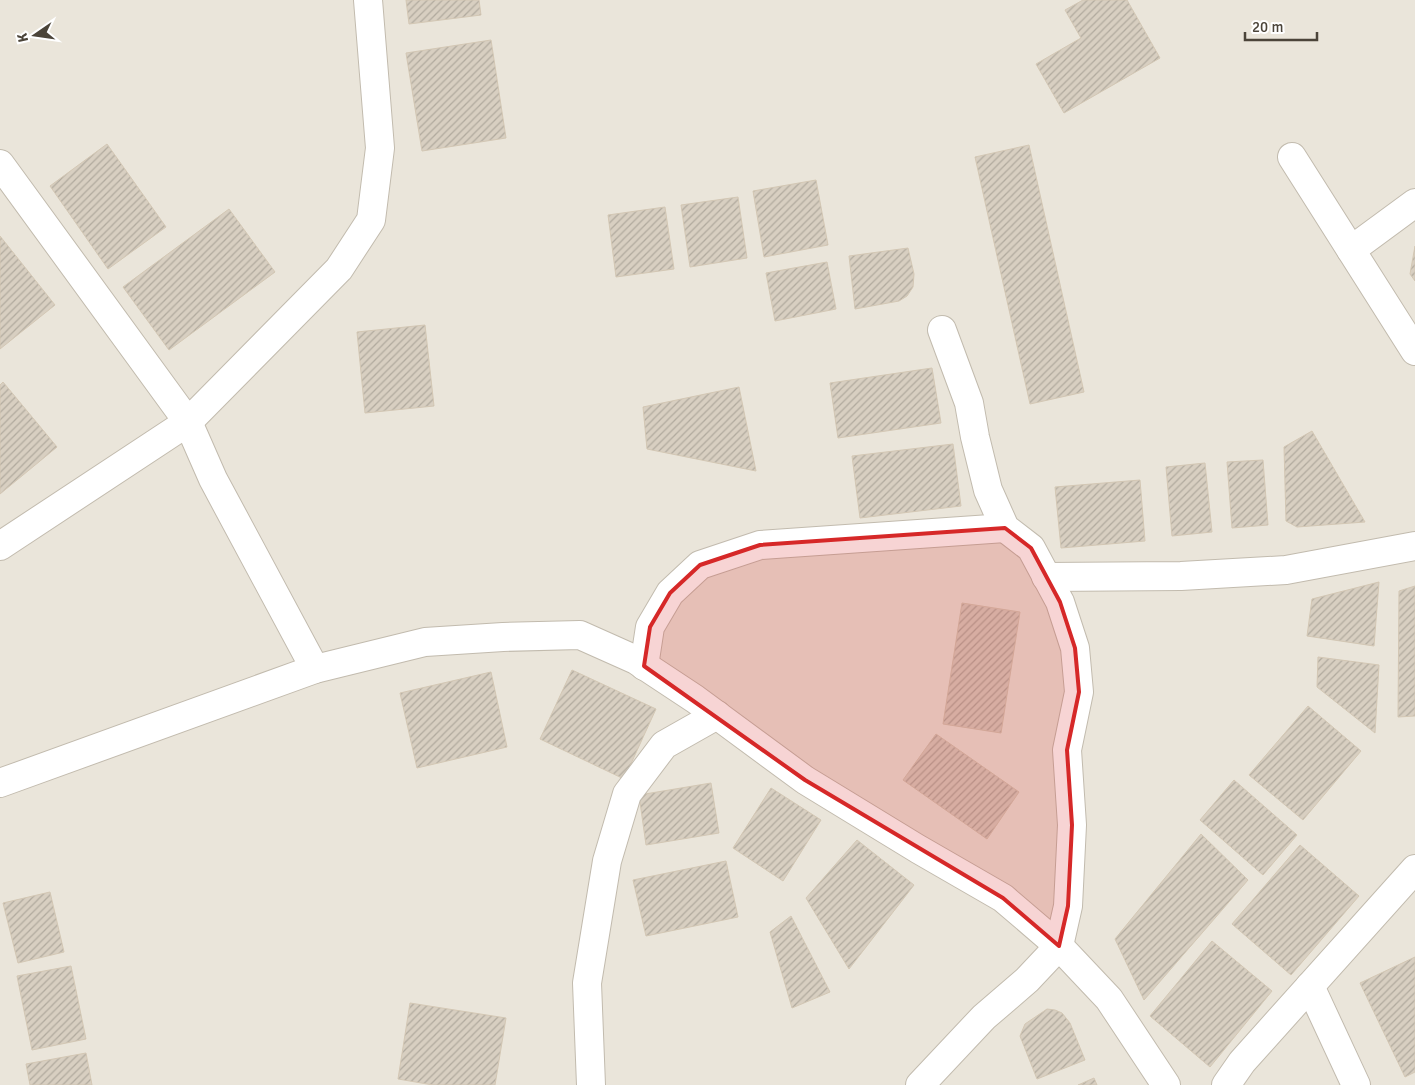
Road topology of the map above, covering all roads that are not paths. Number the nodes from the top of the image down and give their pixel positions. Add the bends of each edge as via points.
1 (368, 0) edge
2 (1292, 157) dead end
3 (0, 164) edge
4 (1415, 203) edge
5 (1351, 250) junction
6 (942, 330) dead end
7 (1415, 351) edge
8 (188, 422) junction
9 (1005, 528) junction
10 (0, 546) edge
11 (1415, 546) edge
12 (1046, 577) junction
13 (644, 666) junction
14 (315, 669) junction
15 (717, 715) junction
16 (0, 783) edge
17 (1415, 869) edge
18 (1059, 946) junction
19 (1310, 986) junction
20 (591, 1085) edge
21 (920, 1085) edge
22 (1166, 1085) edge
23 (1226, 1085) edge
24 (1356, 1085) edge

1 - 8 street via 380,148 371,220 339,269
2 - 5 street
3 - 8 street
4 - 5 street
5 - 7 street
6 - 9 street via 969,402 988,490
8 - 10 street
8 - 14 street via 213,479
9 - 12 street via 1031,548
9 - 13 street via 760,545 700,565 670,593 650,627
11 - 12 street via 1286,570 1181,576
12 - 18 street via 1060,602 1076,648 1079,692 1067,750 1072,825 1069,897
13 - 14 street via 580,635 425,642
13 - 15 street
14 - 16 street
15 - 18 street via 805,780 1003,898
15 - 20 street via 664,745 627,794 607,861 587,983
17 - 19 street
18 - 21 street via 1027,980 984,1017
18 - 22 street via 1109,999
19 - 23 street via 1242,1062
19 - 24 street

